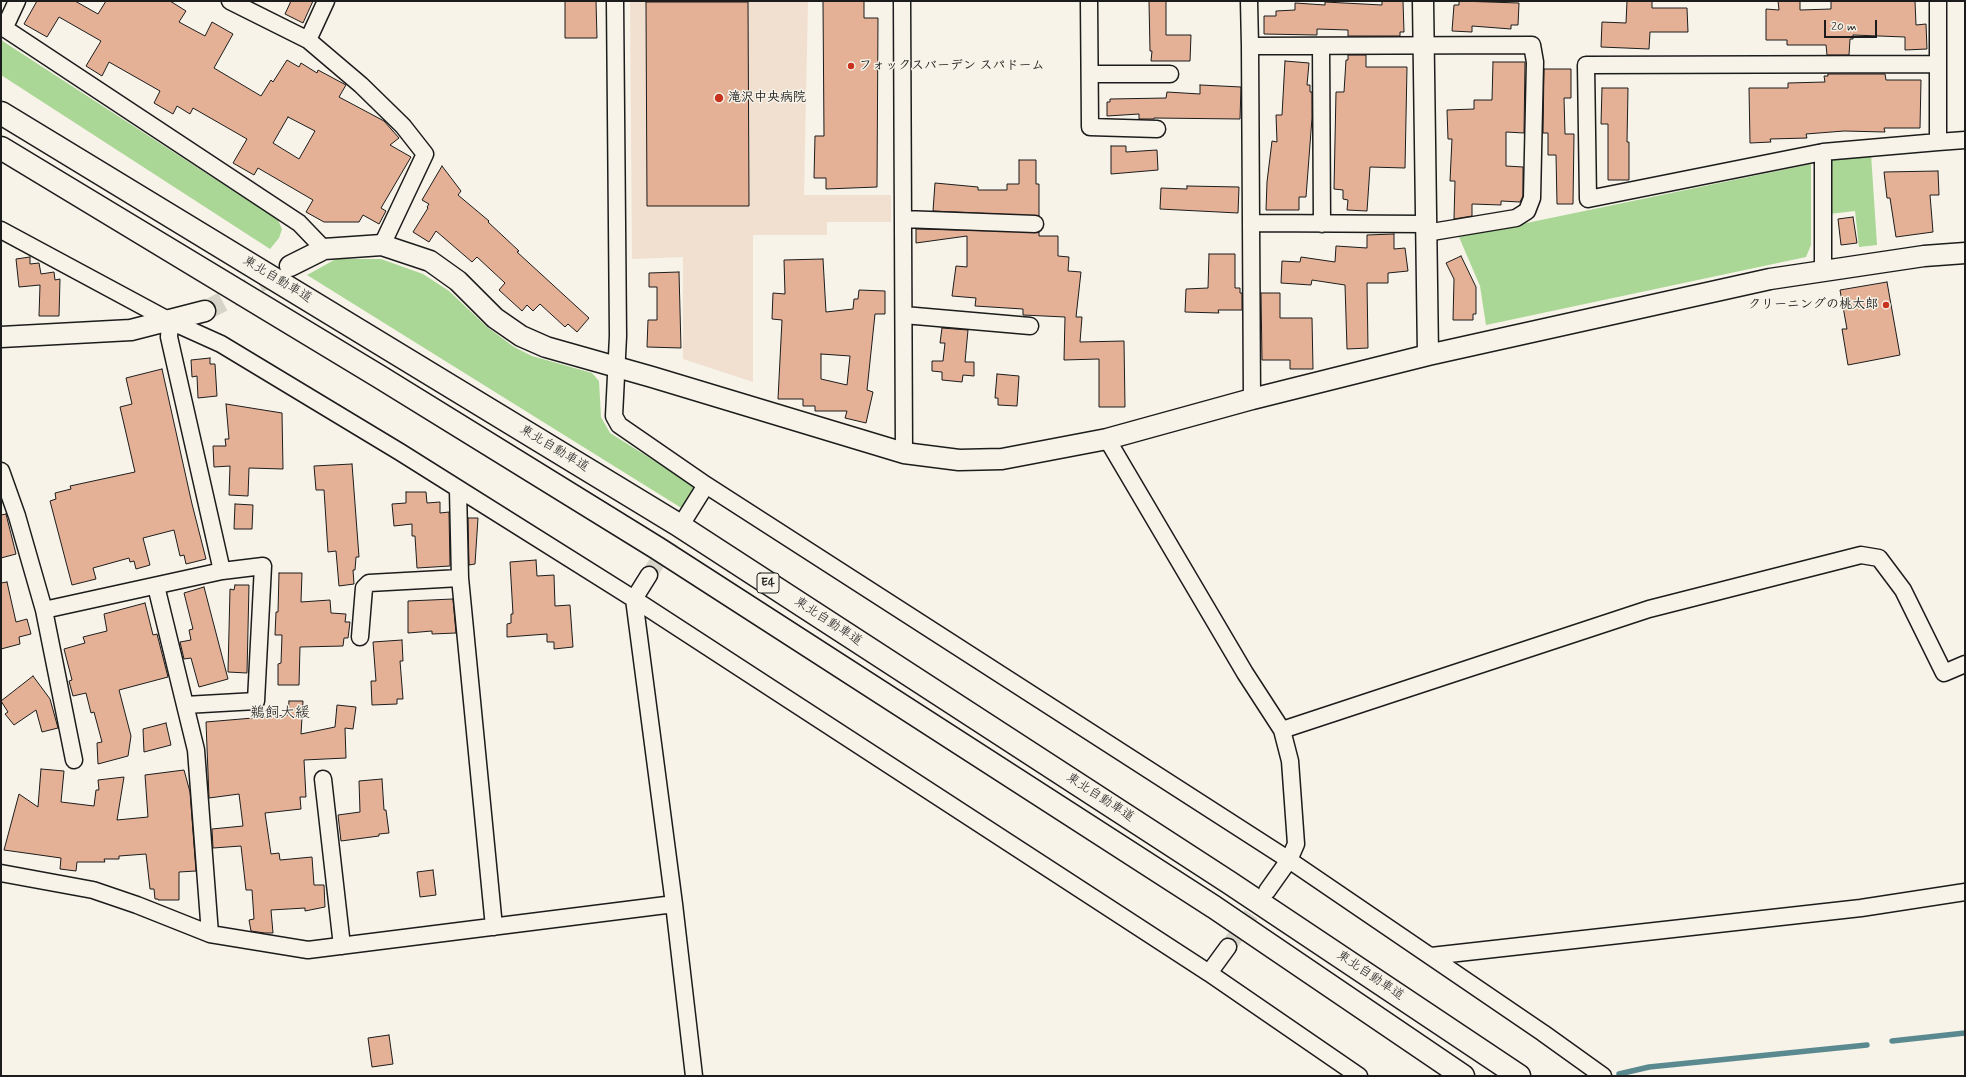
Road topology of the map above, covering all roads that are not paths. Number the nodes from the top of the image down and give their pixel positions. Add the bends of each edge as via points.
1 (17, 1) edge
2 (230, 1) edge
3 (326, 1) edge
4 (615, 1) edge
5 (902, 1) edge
6 (1089, 1) edge
7 (1249, 1) edge
8 (1423, 1) edge
9 (1938, 1) edge
10 (3, 28) edge
11 (308, 40) junction
12 (1424, 45) junction
13 (1250, 46) junction
14 (1321, 46) junction
15 (1938, 64) junction
16 (1090, 74) junction
17 (1170, 74) dead end
18 (1, 112) edge
19 (1156, 129) dead end
20 (1965, 140) edge
21 (1938, 142) junction
22 (1, 148) edge
23 (1823, 152) junction
24 (903, 219) junction
25 (1251, 223) junction
26 (1035, 224) dead end
27 (1322, 224) junction
28 (1426, 229) junction
29 (1, 230) edge
30 (382, 245) junction
31 (324, 249) junction
32 (1965, 253) edge
33 (290, 266) tunnel mouth
34 (1823, 270) junction
35 (205, 311) tunnel mouth
36 (904, 315) junction
37 (170, 321) junction
38 (1030, 326) dead end
39 (1, 337) edge
40 (1428, 355) junction
41 (615, 366) junction
42 (1252, 399) junction
43 (1107, 439) junction
44 (904, 453) junction
45 (1, 471) edge
46 (706, 485) junction
47 (458, 490) junction
48 (686, 517) tunnel mouth
49 (222, 571) junction
50 (649, 575) tunnel mouth
51 (460, 578) junction
52 (156, 586) junction
53 (634, 599) junction
54 (44, 610) junction
55 (360, 637) dead end
56 (1965, 664) edge
57 (185, 705) junction
58 (1282, 730) junction
59 (74, 760) dead end
60 (323, 779) dead end
61 (1289, 860) junction
62 (1, 873) edge
63 (1268, 891) tunnel mouth
64 (1965, 892) edge
65 (674, 904) junction
66 (494, 926) junction
67 (210, 934) junction
68 (342, 946) junction
69 (1228, 947) tunnel mouth
70 (1431, 956) junction
71 (1209, 973) junction
72 (694, 1076) edge
73 (1359, 1076) edge
74 (1463, 1076) edge
75 (1519, 1076) edge
76 (1603, 1076) edge

1 - 10 street
2 - 11 street
3 - 11 street
4 - 41 street via 618,336
5 - 24 street
6 - 16 street
7 - 13 street
8 - 12 street
9 - 15 street
10 - 31 street via 299,223
11 - 30 street via 361,85 403,126 425,154
12 - 14 street
12 - 28 street
12 - 28 street via 1532,45 1535,62 1532,198 1527,211 1516,218
13 - 14 street
13 - 25 street
14 - 27 street
15 - 21 street
15 - 23 street via 1586,65 1588,199
16 - 17 street
16 - 19 street via 1090,127
18 - 75 highway, 東北自動車道 / E4 via 677,524 1230,883
20 - 21 street
21 - 23 street
22 - 74 highway, E4 via 657,548 1214,907
23 - 34 street
24 - 26 street
24 - 36 street
25 - 27 street
25 - 42 street
27 - 28 street
28 - 40 street
29 - 37 street
30 - 31 street
30 - 41 street via 430,261 458,281 495,318 522,336 546,347
31 - 33 street
32 - 34 street
34 - 40 street via 1770,279
35 - 37 street
36 - 38 street
36 - 44 street
37 - 39 street via 131,330
37 - 47 street via 228,348 334,411
37 - 49 street via 169,337
40 - 42 street
41 - 44 street
41 - 46 street via 614,416 619,425
42 - 43 street
43 - 44 street via 1002,459 959,460
43 - 58 street via 1245,673
45 - 54 street
46 - 48 street
46 - 61 street
47 - 51 street
47 - 53 street
49 - 52 street
49 - 57 street via 263,566 256,701
50 - 53 street
51 - 55 street via 369,583 364,588
51 - 66 street
52 - 54 street
52 - 57 street
53 - 65 street
53 - 71 street
54 - 59 street
56 - 58 street via 1944,673 1903,590 1879,558 1861,555 1649,609
57 - 67 street via 196,750
58 - 61 street via 1290,761 1296,844
60 - 68 street
61 - 63 street
61 - 70 street
62 - 67 street via 93,890
64 - 70 street via 1861,908
65 - 66 street
65 - 72 street
66 - 68 street
67 - 68 street via 308,950
69 - 71 street
70 - 76 street
71 - 73 street

